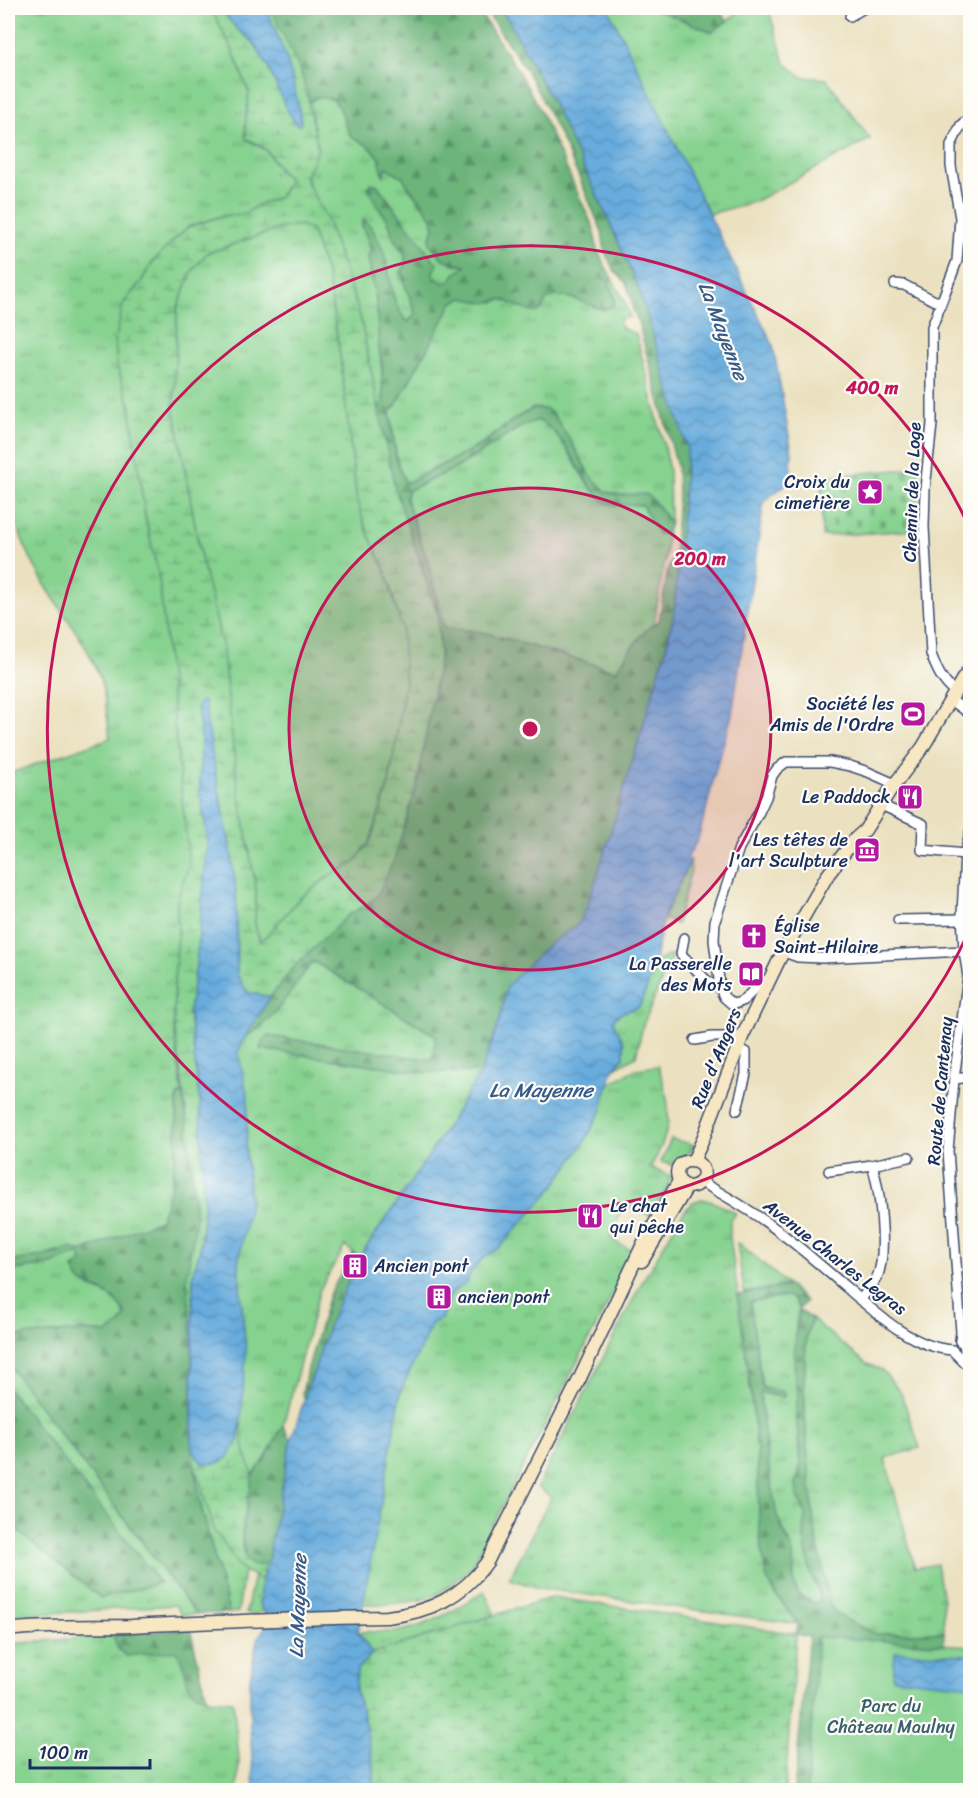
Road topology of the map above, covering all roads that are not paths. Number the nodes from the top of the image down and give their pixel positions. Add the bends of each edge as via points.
1 (864, 8) edge
2 (850, 16) dead end
3 (970, 117) edge
4 (894, 284) dead end
5 (941, 301) junction
6 (970, 669) edge
7 (953, 696) junction
8 (970, 714) edge
9 (895, 784) junction
10 (881, 805) junction
11 (970, 832) edge
12 (965, 854) junction
13 (967, 867) edge
14 (963, 919) junction
15 (897, 920) dead end
16 (684, 938) dead end
17 (964, 951) junction
18 (784, 952) junction
19 (768, 980) junction
20 (720, 988) junction
21 (967, 1014) edge
22 (742, 1037) junction
23 (695, 1040) dead end
24 (738, 1050) junction
25 (970, 1077) edge
26 (954, 1079) junction
27 (737, 1110) dead end
28 (909, 1157) dead end
29 (693, 1161) junction
30 (872, 1165) junction
31 (830, 1171) dead end
32 (700, 1182) junction
33 (683, 1184) junction
34 (861, 1300) junction
35 (964, 1356) edge
36 (8, 1630) edge

1 - 2 street
3 - 5 street, Chemin de la Loge via 951,145 960,219 957,261
4 - 5 street
5 - 7 street, Chemin de la Loge via 932,327 932,424 924,538 931,654
6 - 7 main road, Rue d'Angers
7 - 8 street, Chemin de la Loge
7 - 9 main road, Rue d'Angers via 923,747
9 - 10 main road, Rue d'Angers
9 - 20 street via 830,762 786,762 777,769 739,848 718,908 714,940
10 - 12 street via 923,824 922,850
10 - 18 main road, Rue d'Angers via 827,876
11 - 12 street, Route de Cantenay
12 - 13 street, Route de Cantenay
13 - 14 street, Route de Cantenay
14 - 15 street
14 - 17 street, Route de Cantenay
16 - 20 street via 681,954 708,982
17 - 18 street via 822,958
17 - 21 street, Route de Cantenay
18 - 19 main road, Rue d'Angers
19 - 20 street via 760,981 739,1004 732,1004
19 - 22 main road, Rue d'Angers
21 - 26 street, Route de Cantenay
22 - 23 street
22 - 24 main road, Rue d'Angers
24 - 27 street via 746,1052 746,1074
24 - 29 main road, Rue d'Angers
25 - 26 street
26 - 35 street, Route de Cantenay via 948,1151
28 - 30 street
29 - 32 main road via 702,1169
29 - 33 main road via 678,1167 677,1177
30 - 31 street
30 - 34 street via 882,1221 880,1269
32 - 33 main road via 694,1187
32 - 34 street, Avenue Charles Legras via 786,1236
33 - 36 main road via 643,1244 487,1562 458,1593 408,1614
34 - 35 street, Avenue Charles Legras via 910,1336

